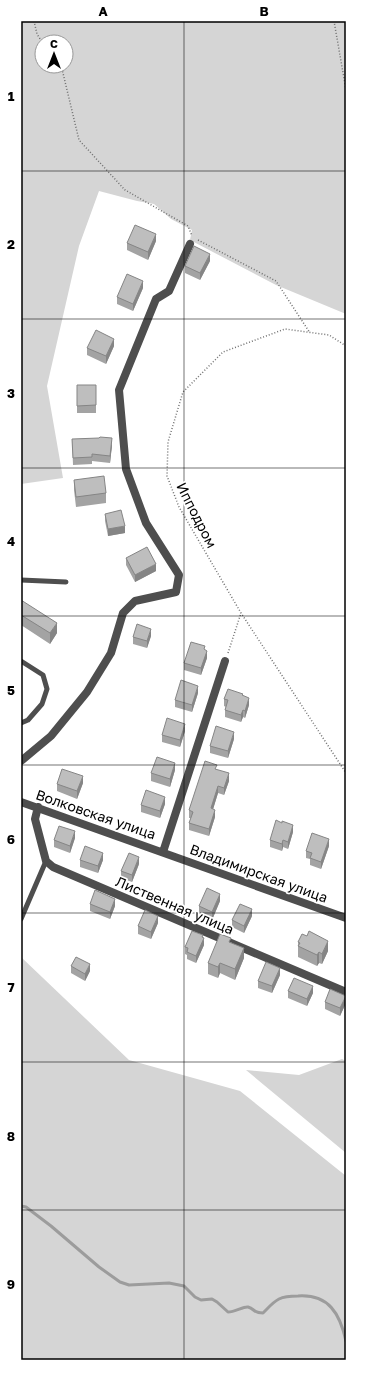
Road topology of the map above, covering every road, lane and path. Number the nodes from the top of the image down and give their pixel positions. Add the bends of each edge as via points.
1 (34, 21) edge
2 (334, 21) edge
3 (37, 34) edge
4 (63, 74) edge
5 (346, 90) edge
6 (190, 244) dead end
7 (310, 332) junction
8 (346, 346) edge
9 (21, 580) edge
10 (66, 582) dead end
11 (241, 613) junction
12 (21, 661) edge
13 (225, 661) joint
14 (21, 722) edge
15 (21, 761) edge
16 (346, 773) edge
17 (21, 802) edge
18 (38, 807) junction
19 (163, 852) junction
20 (46, 860) junction
21 (346, 918) edge
22 (21, 919) edge
23 (346, 992) edge

1 - 3 path
2 - 5 path
4 - 7 path via 79,140 125,190 188,226 193,237 276,281
6 - 15 street via 169,291 156,299 119,390 126,469 146,523 179,575 176,592 135,601 123,613 111,653 87,692 51,736
7 - 8 path, Ипподром via 329,335
7 - 11 path, Ипподром via 285,329 223,352 183,392 168,442 167,476 179,507
9 - 10 lane
11 - 13 path
11 - 16 path, Ипподром
12 - 14 lane via 43,675 47,689 42,704 28,720
13 - 19 street
17 - 18 street, Волковская улица
18 - 19 street, Волковская улица
18 - 20 street via 35,820
19 - 21 street, Владимирская улица
20 - 22 lane
20 - 23 street, Лиственная улица via 53,867

